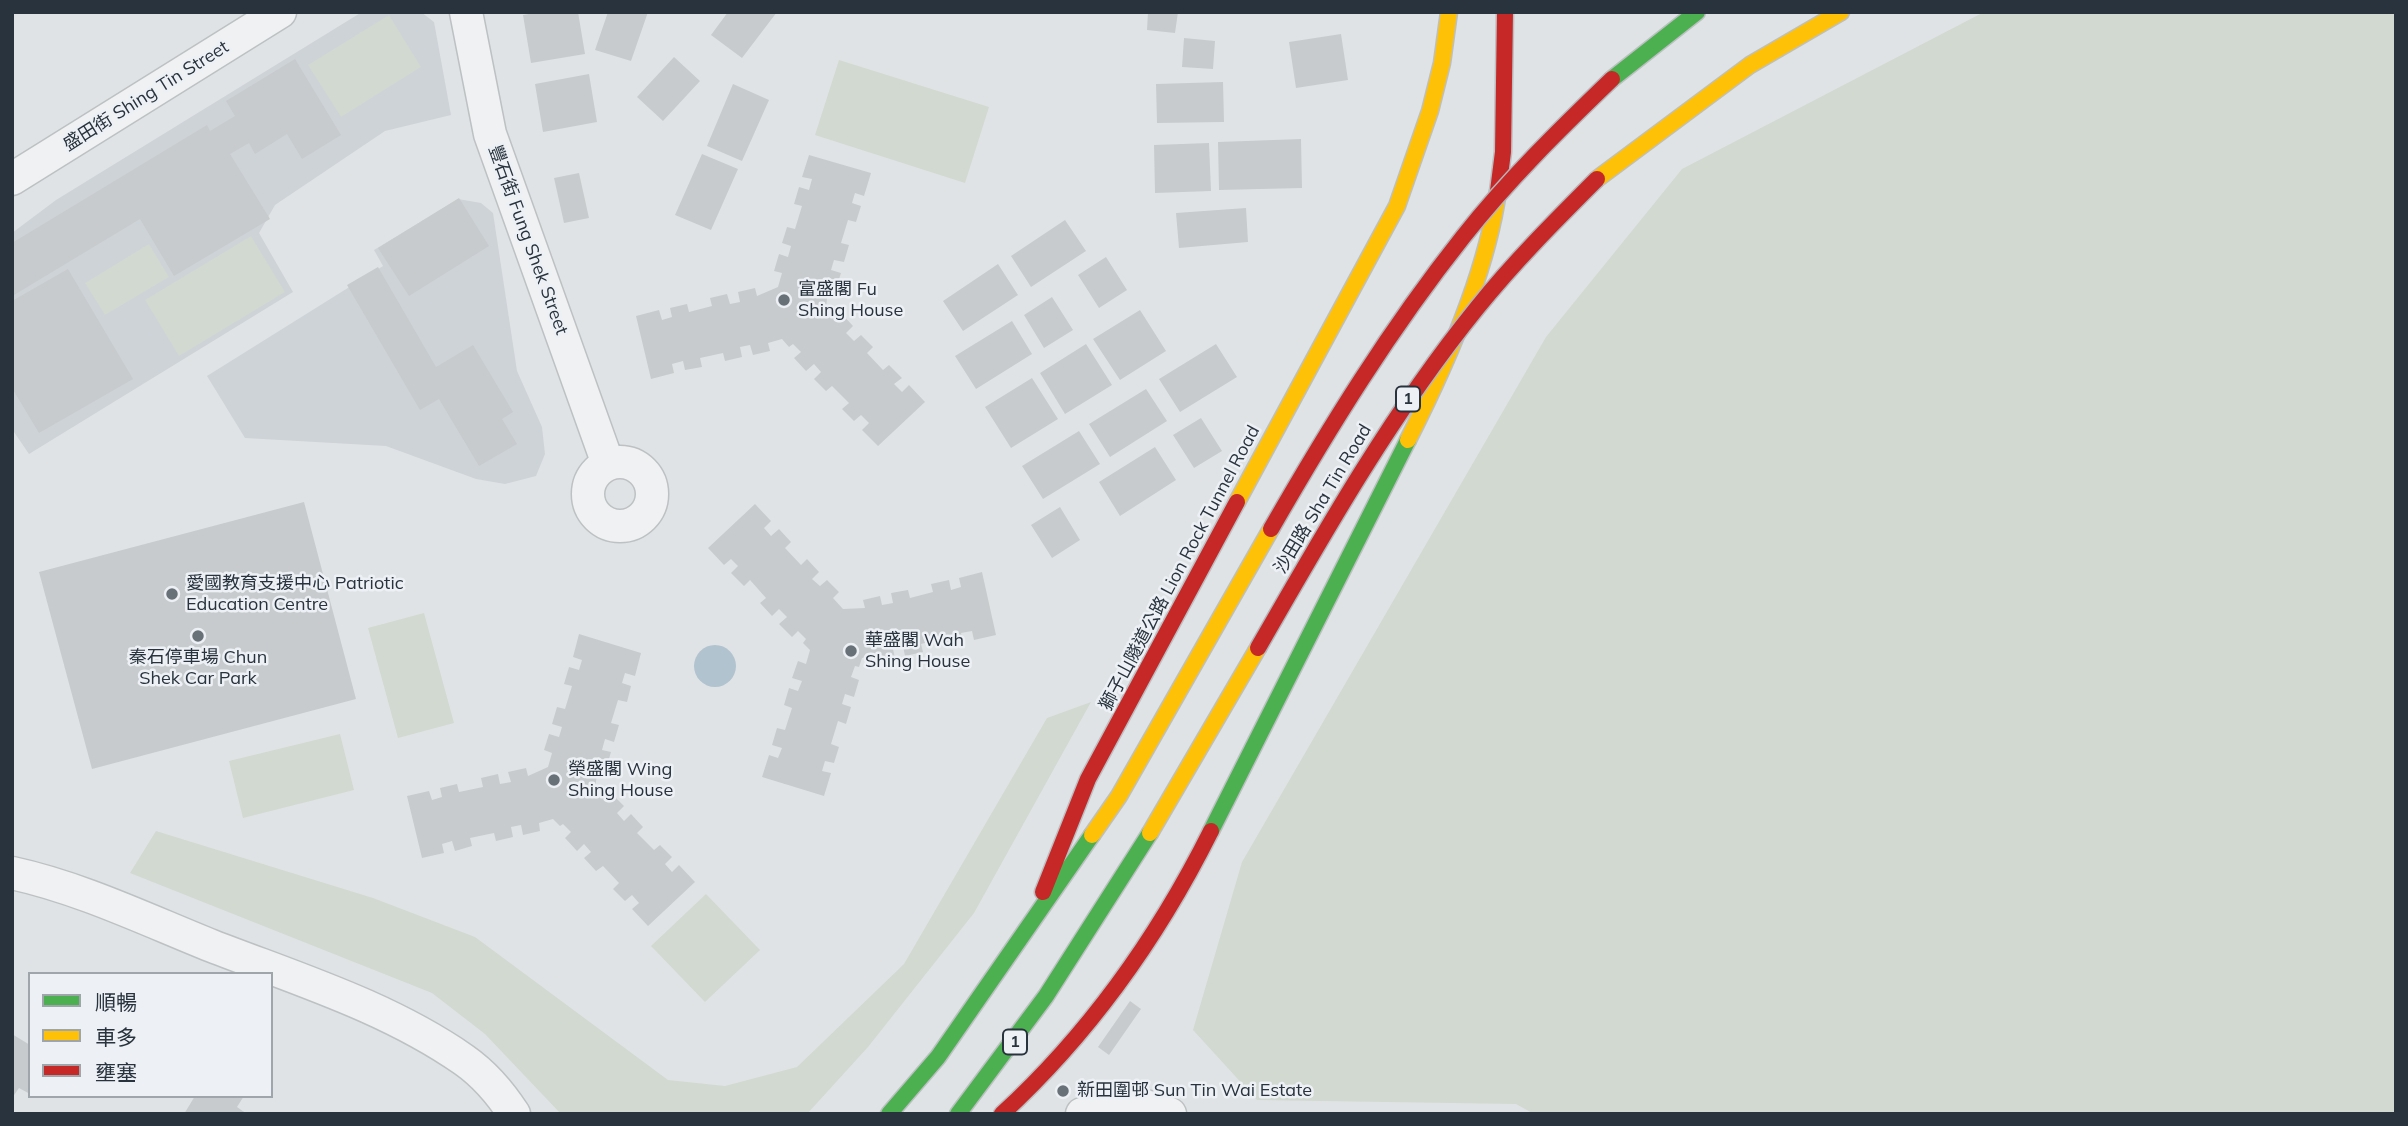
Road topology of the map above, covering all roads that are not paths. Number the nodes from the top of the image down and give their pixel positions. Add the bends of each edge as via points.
1 (280, 12) edge
2 (466, 12) edge
3 (1448, 12) edge
4 (1505, 12) edge
5 (1697, 12) edge
6 (1841, 12) edge
7 (12, 179) edge
8 (608, 464) dead end
9 (12, 873) edge
10 (1033, 918) junction
11 (1015, 1111) edge
12 (514, 1114) edge
13 (889, 1114) edge
14 (958, 1114) edge
15 (1082, 1114) edge
16 (1170, 1114) edge

1 - 7 street, 盛田街 Shing Tin Street
2 - 8 street, 豐石街 Fung Shek Street via 490,134
3 - 10 main road, 獅子山隧道公路 Lion Rock Tunnel Road via 1429,124 1397,206 1088,779
4 - 11 main road via 1503,152 1492,233 1433,390 1186,881 1113,991
5 - 10 main road, 沙田路 Sha Tin Road, bridge via 1612,79 1496,194 1422,286 1355,386 1119,796
6 - 14 main road, 沙田路 Sha Tin Road / 1, bridge via 1740,72 1597,179 1503,276 1409,399 1353,485 1205,744 1068,968
9 - 12 street via 132,914 363,1005 466,1061 500,1093
10 - 13 main road, 獅子山隧道公路 Lion Rock Tunnel Road via 938,1056
15 - 16 street via 1119,1103 1148,1104

